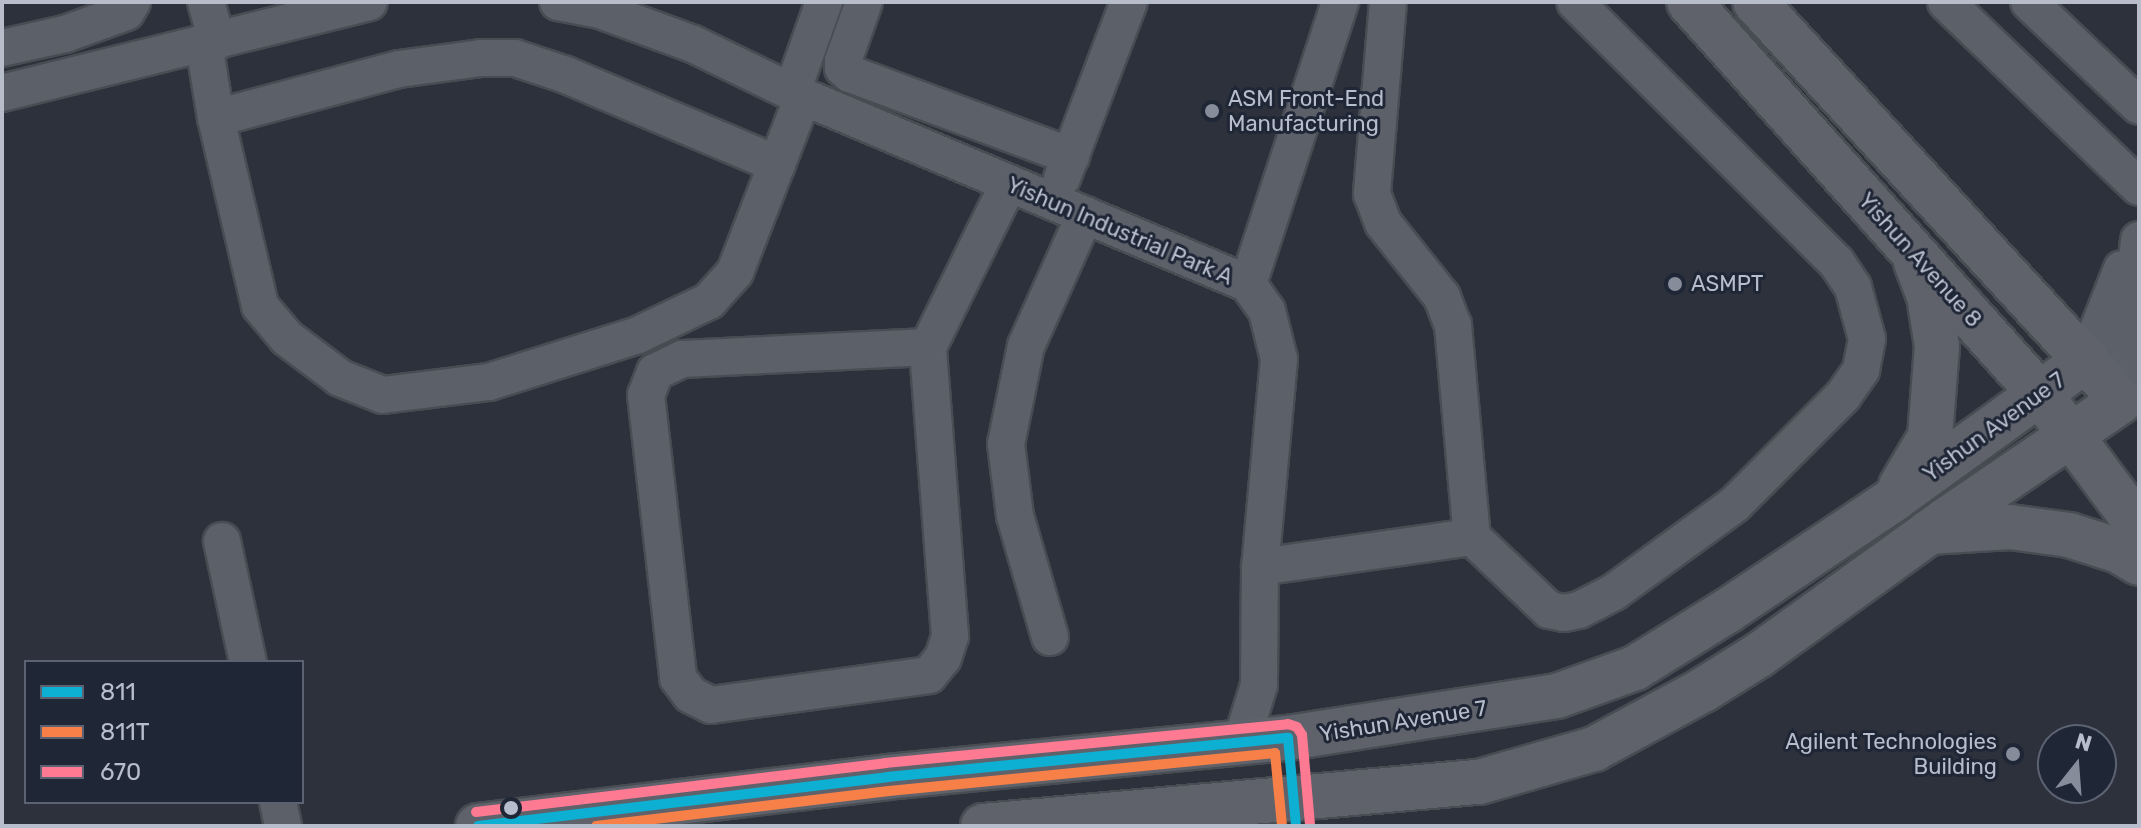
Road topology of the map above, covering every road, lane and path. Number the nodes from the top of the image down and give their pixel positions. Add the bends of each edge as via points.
1 (132, 2) edge
2 (206, 2) edge
3 (369, 2) edge
4 (558, 2) edge
5 (824, 2) edge
6 (864, 2) edge
7 (1129, 2) edge
8 (1340, 2) edge
9 (1388, 2) edge
10 (1575, 2) edge
11 (1689, 2) edge
12 (1755, 2) edge
13 (1946, 2) edge
14 (2029, 2) edge
15 (210, 42) junction
16 (2, 48) edge
17 (2, 93) edge
18 (797, 94) junction
19 (2139, 106) edge
20 (216, 118) junction
21 (1071, 156) junction
22 (777, 164) junction
23 (1008, 185) junction
24 (2139, 187) edge
25 (1052, 202) junction
26 (1085, 215) junction
27 (2139, 225) edge
28 (2139, 240) edge
29 (1912, 251) junction
30 (1248, 284) junction
31 (928, 347) junction
32 (2086, 360) junction
33 (2040, 394) junction
34 (2130, 411) edge
35 (2072, 434) junction
36 (1894, 499) junction
37 (2139, 527) edge
38 (1929, 532) junction
39 (1472, 537) junction
40 (222, 541) dead end
41 (2139, 563) edge
42 (1260, 567) junction
43 (1050, 637) dead end
44 (248, 660) edge
45 (1259, 685) junction
46 (1288, 738) junction
47 (1241, 743) junction
48 (1008, 766) junction
49 (278, 804) edge
50 (1295, 813) edge
51 (1246, 814) edge
52 (1000, 824) edge
53 (283, 826) edge
54 (478, 826) edge

1 - 16 street via 126,12
2 - 15 street
3 - 15 street
4 - 18 street, Yishun Industrial Park A via 600,10 693,44
5 - 18 street
6 - 21 street via 843,61 850,74
7 - 21 street
8 - 30 street
9 - 39 street via 1372,194 1383,223 1442,297 1453,325
10 - 39 street via 1836,262 1853,287 1867,339 1861,370 1843,396 1735,504 1614,592 1579,610 1549,610
11 - 29 main road, Yishun Avenue 8
12 - 32 main road
13 - 24 street
14 - 19 street
15 - 17 street
15 - 20 street
18 - 22 street
18 - 23 street, Yishun Industrial Park A
20 - 22 street via 399,69 515,58
20 - 22 street via 260,306 287,338 340,378 383,395 489,382 638,335 709,301 735,272
21 - 25 street
23 - 25 street, Yishun Industrial Park A
23 - 31 street
25 - 26 street, Yishun Industrial Park A
26 - 30 street, Yishun Industrial Park A
26 - 43 street via 1026,346 1006,444 1015,516
27 - 32 street, Yishun Avenue 7
28 - 34 street
29 - 33 main road, Yishun Avenue 8
29 - 36 main road via 1929,296 1937,346 1930,437
30 - 42 street, Yishun Industrial Park A via 1267,311 1279,359
31 - 31 street via 950,636 943,658 929,675 711,705 691,695 678,678 647,411 646,395 655,372 682,359
32 - 33 main road, Yishun Avenue 7
32 - 34 main road
33 - 35 main road, Yishun Avenue 8
33 - 36 main road, Yishun Avenue 7
34 - 35 main road
35 - 37 main road, Yishun Avenue 8
35 - 38 main road
36 - 46 main road, Yishun Avenue 7 via 1727,611 1614,678 1557,696
38 - 41 main road via 2010,527 2069,535
38 - 50 main road via 1759,655 1594,749 1479,782
39 - 42 street
40 - 44 street
42 - 45 street, Yishun Industrial Park A
45 - 46 street, Yishun Industrial Park A
45 - 47 street, Yishun Industrial Park A
46 - 47 main road, Yishun Avenue 7
46 - 50 main road
47 - 48 main road, Yishun Avenue 7
47 - 51 main road
48 - 52 main road
48 - 54 main road, Yishun Avenue 7
49 - 53 street
50 - 51 main road
51 - 52 main road

